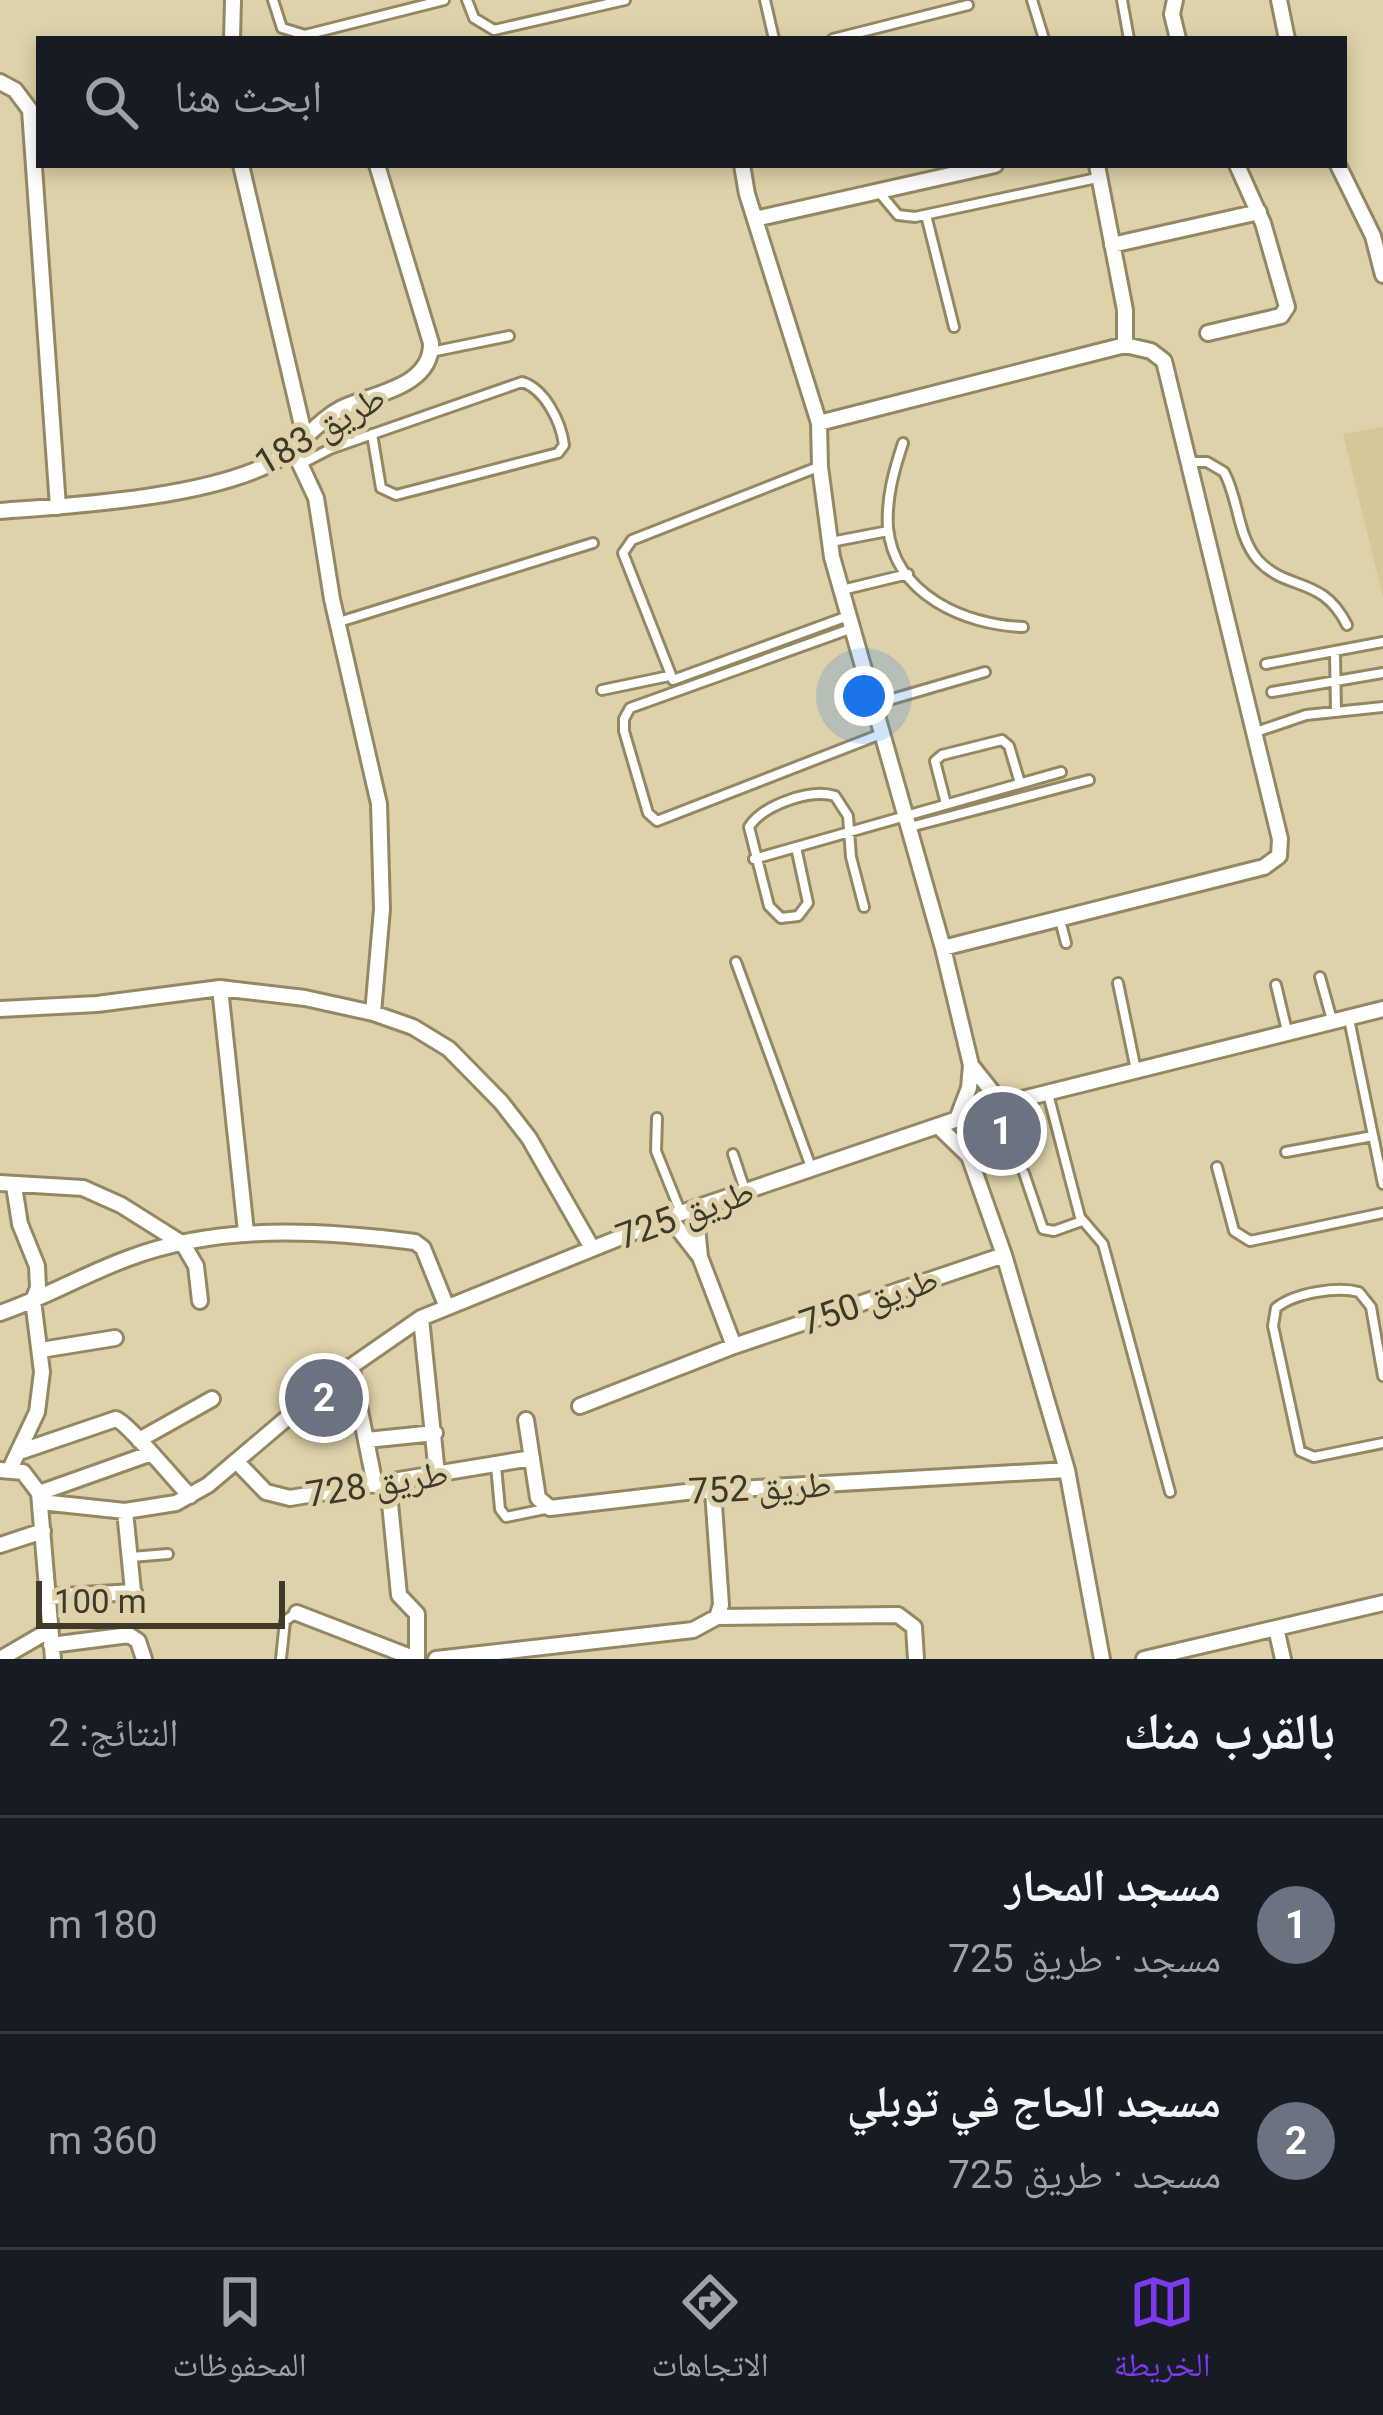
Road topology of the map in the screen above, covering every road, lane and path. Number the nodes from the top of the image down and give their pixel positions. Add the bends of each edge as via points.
1 (233, 0) edge
2 (273, 0) edge
3 (444, 0) edge
4 (467, 0) edge
5 (625, 0) edge
6 (765, 0) edge
7 (1033, 0) edge
8 (1122, 0) edge
9 (1175, 0) edge
10 (1279, 0) edge
11 (968, 5) dead end
12 (232, 36) edge
13 (773, 36) edge
14 (845, 36) edge
15 (1043, 36) edge
16 (1128, 36) edge
17 (1177, 36) edge
18 (1286, 36) edge
19 (0, 82) edge
20 (36, 94) edge
21 (24, 100) junction
22 (242, 168) edge
23 (378, 168) edge
24 (743, 168) edge
25 (982, 168) edge
26 (1238, 168) edge
27 (1339, 168) edge
28 (1098, 171) edge
29 (878, 191) junction
30 (1259, 212) junction
31 (926, 215) junction
32 (755, 219) junction
33 (1112, 245) junction
34 (1383, 275) edge
35 (954, 327) dead end
36 (1208, 333) dead end
37 (509, 336) dead end
38 (1125, 345) junction
39 (431, 352) junction
40 (819, 423) junction
41 (372, 434) junction
42 (299, 443) junction
43 (903, 443) dead end
44 (1189, 462) junction
45 (303, 463) junction
46 (820, 467) junction
47 (58, 507) junction
48 (0, 511) edge
49 (888, 531) junction
50 (830, 542) junction
51 (593, 543) dead end
52 (908, 574) junction
53 (841, 590) junction
54 (337, 622) junction
55 (850, 622) junction
56 (1347, 625) dead end
57 (1023, 627) dead end
58 (1383, 642) edge
59 (1335, 653) junction
60 (1266, 664) dead end
61 (985, 672) dead end
62 (1383, 673) edge
63 (669, 676) junction
64 (1336, 681) junction
65 (602, 690) dead end
66 (1272, 692) dead end
67 (873, 704) junction
68 (1383, 707) edge
69 (1336, 712) junction
70 (881, 733) junction
71 (1253, 733) junction
72 (1061, 772) dead end
73 (1089, 780) dead end
74 (1021, 783) junction
75 (946, 804) junction
76 (907, 822) junction
77 (850, 831) junction
78 (796, 847) junction
79 (754, 859) junction
80 (864, 907) dead end
81 (1060, 920) junction
82 (1066, 943) dead end
83 (943, 948) junction
84 (736, 962) dead end
85 (1320, 976) dead end
86 (1118, 983) dead end
87 (1276, 985) dead end
88 (220, 988) junction
89 (0, 1009) edge
90 (1383, 1009) edge
91 (374, 1013) junction
92 (1349, 1017) junction
93 (1332, 1022) junction
94 (1287, 1033) junction
95 (971, 1065) junction
96 (1136, 1070) junction
97 (1048, 1092) junction
98 (996, 1106) junction
99 (657, 1118) dead end
100 (957, 1119) junction
101 (938, 1126) junction
102 (1373, 1136) junction
103 (1286, 1152) dead end
104 (734, 1154) dead end
105 (1217, 1167) dead end
106 (811, 1169) junction
107 (975, 1169) junction
108 (1024, 1173) dead end
109 (7, 1184) edge
110 (1383, 1184) edge
111 (746, 1191) junction
112 (682, 1213) junction
113 (1383, 1213) edge
114 (1082, 1221) junction
115 (246, 1232) junction
116 (182, 1244) junction
117 (592, 1248) junction
118 (1004, 1255) junction
119 (700, 1257) junction
120 (33, 1300) junction
121 (200, 1301) dead end
122 (1383, 1304) edge
123 (446, 1305) junction
124 (1371, 1307) junction
125 (0, 1313) edge
126 (421, 1318) junction
127 (115, 1339) dead end
128 (734, 1346) junction
129 (41, 1350) junction
130 (352, 1366) junction
131 (1383, 1376) edge
132 (212, 1399) dead end
133 (580, 1406) dead end
134 (526, 1420) dead end
135 (435, 1433) junction
136 (139, 1440) junction
137 (368, 1440) junction
138 (1383, 1443) edge
139 (22, 1451) junction
140 (149, 1454) junction
141 (532, 1458) junction
142 (236, 1460) junction
143 (496, 1464) junction
144 (5, 1470) edge
145 (1067, 1471) junction
146 (437, 1474) junction
147 (381, 1484) junction
148 (713, 1491) junction
149 (1170, 1492) dead end
150 (190, 1496) junction
151 (40, 1498) junction
152 (550, 1508) junction
153 (125, 1511) junction
154 (43, 1531) junction
155 (0, 1545) edge
156 (168, 1554) dead end
157 (130, 1557) junction
158 (47, 1597) junction
159 (1383, 1603) edge
160 (297, 1613) joint
161 (717, 1617) junction
162 (1276, 1628) junction
163 (51, 1645) edge
164 (0, 1659) edge
165 (144, 1659) edge
166 (281, 1659) edge
167 (417, 1659) edge
168 (436, 1659) edge
169 (916, 1659) edge
170 (1102, 1659) edge
171 (1144, 1659) edge
172 (1283, 1659) edge

1 - 12 street
2 - 3 lane via 282,28 305,35
4 - 5 lane via 483,26 506,30
6 - 13 lane
7 - 15 lane
8 - 16 lane
9 - 17 street
10 - 18 street
11 - 14 lane
19 - 21 street
20 - 21 street
21 - 47 street
22 - 42 street
23 - 39 street
24 - 32 street
25 - 29 street
26 - 30 street
27 - 34 street
28 - 31 lane
28 - 33 street
29 - 31 lane via 898,215
29 - 32 street
30 - 33 street
30 - 36 street via 1285,312
31 - 35 lane
32 - 40 street
33 - 38 street
37 - 39 lane
38 - 40 street
38 - 44 street via 1164,361
39 - 42 street, طريق 183 via 417,377 342,408
40 - 46 street
41 - 41 lane via 522,382 540,393 564,445 396,495 381,488
41 - 45 lane
42 - 45 street
42 - 47 street, طريق 183 via 267,466 225,479
43 - 49 lane
44 - 56 lane via 1224,472 1257,559 1322,592
44 - 71 street
45 - 54 street
46 - 50 street
46 - 63 lane via 625,545
47 - 48 street, طريق 183
49 - 50 lane
49 - 52 lane
50 - 53 street
51 - 54 lane
52 - 53 lane
52 - 57 lane via 958,616
53 - 55 street
54 - 91 street via 380,804
55 - 63 lane via 683,680
55 - 67 street
55 - 70 lane via 630,709 624,731 657,821
58 - 59 lane
59 - 60 lane
59 - 64 lane
61 - 67 lane
62 - 64 lane
63 - 65 lane
64 - 66 lane
64 - 69 lane
67 - 70 street
68 - 69 lane
69 - 71 lane
70 - 76 street
71 - 81 street via 1281,848 1272,863
72 - 74 lane
73 - 76 lane
74 - 75 lane
74 - 75 lane via 1002,740 941,754 935,761
75 - 76 lane
76 - 77 lane
76 - 83 street
77 - 78 lane
77 - 79 lane via 836,796 811,794 752,820
77 - 80 lane
78 - 79 lane
78 - 79 lane via 808,904 790,919 769,907
81 - 82 lane
81 - 83 street
83 - 95 street
84 - 106 lane
85 - 93 lane
86 - 96 lane
87 - 94 lane
88 - 89 street
88 - 91 street
88 - 115 street
90 - 92 street, طريق 725
91 - 117 street via 449,1049 480,1078 529,1138
92 - 93 street, طريق 725
92 - 102 lane
93 - 94 street, طريق 725
94 - 96 street, طريق 725
95 - 98 street
95 - 100 street
96 - 97 street, طريق 725
97 - 98 street, طريق 725
97 - 114 lane
98 - 100 street, طريق 725
98 - 107 street via 979,1137
99 - 112 lane via 656,1151
100 - 101 street, طريق 725
101 - 106 street, طريق 725
101 - 107 street
102 - 103 lane
102 - 110 lane
104 - 111 lane
105 - 113 lane via 1230,1222 1250,1241
106 - 111 street, طريق 725
107 - 118 street
108 - 114 lane via 1043,1229
109 - 116 street via 82,1188
109 - 120 street via 37,1265
111 - 112 street, طريق 725
112 - 117 street, طريق 725
112 - 119 street
112 - 119 street
114 - 149 lane via 1103,1244
115 - 116 street
115 - 123 street via 415,1241
116 - 120 street
116 - 121 street via 196,1266
117 - 123 street, طريق 725
118 - 128 street, طريق 750
118 - 145 street
119 - 128 street
120 - 125 street
120 - 129 street
122 - 124 lane
123 - 126 street, طريق 725
124 - 131 lane
124 - 138 lane via 1359,1292 1341,1290 1283,1301 1272,1317 1300,1451 1321,1457
126 - 130 street, طريق 725
126 - 135 street
127 - 129 street
128 - 133 street, طريق 750
129 - 139 street via 41,1392
130 - 137 street
130 - 142 street, طريق 725
132 - 136 street
134 - 141 street
135 - 137 street
135 - 146 street
136 - 139 street via 124,1421 108,1419
136 - 140 street
137 - 147 street
139 - 144 street
140 - 150 street
140 - 151 street
141 - 143 street, طريق 728
141 - 152 street via 538,1498
142 - 147 street, طريق 728 via 281,1498
142 - 150 street, طريق 725
143 - 146 street, طريق 728
143 - 152 lane via 506,1516
144 - 151 street via 32,1479
145 - 148 street, طريق 752
145 - 170 street
146 - 147 street, طريق 728
147 - 167 street via 399,1595 417,1613
148 - 152 street, طريق 752
148 - 161 street
150 - 153 street, طريق 725
151 - 153 street, طريق 725
151 - 154 street
153 - 157 street
154 - 155 street
154 - 158 street
156 - 157 lane
157 - 158 street via 134,1597
158 - 163 street
159 - 162 street
160 - 166 lane via 285,1621
160 - 167 street
161 - 168 street via 693,1630
161 - 169 street via 898,1615 914,1627
162 - 171 street
162 - 172 street
163 - 164 street
163 - 165 street via 129,1635

